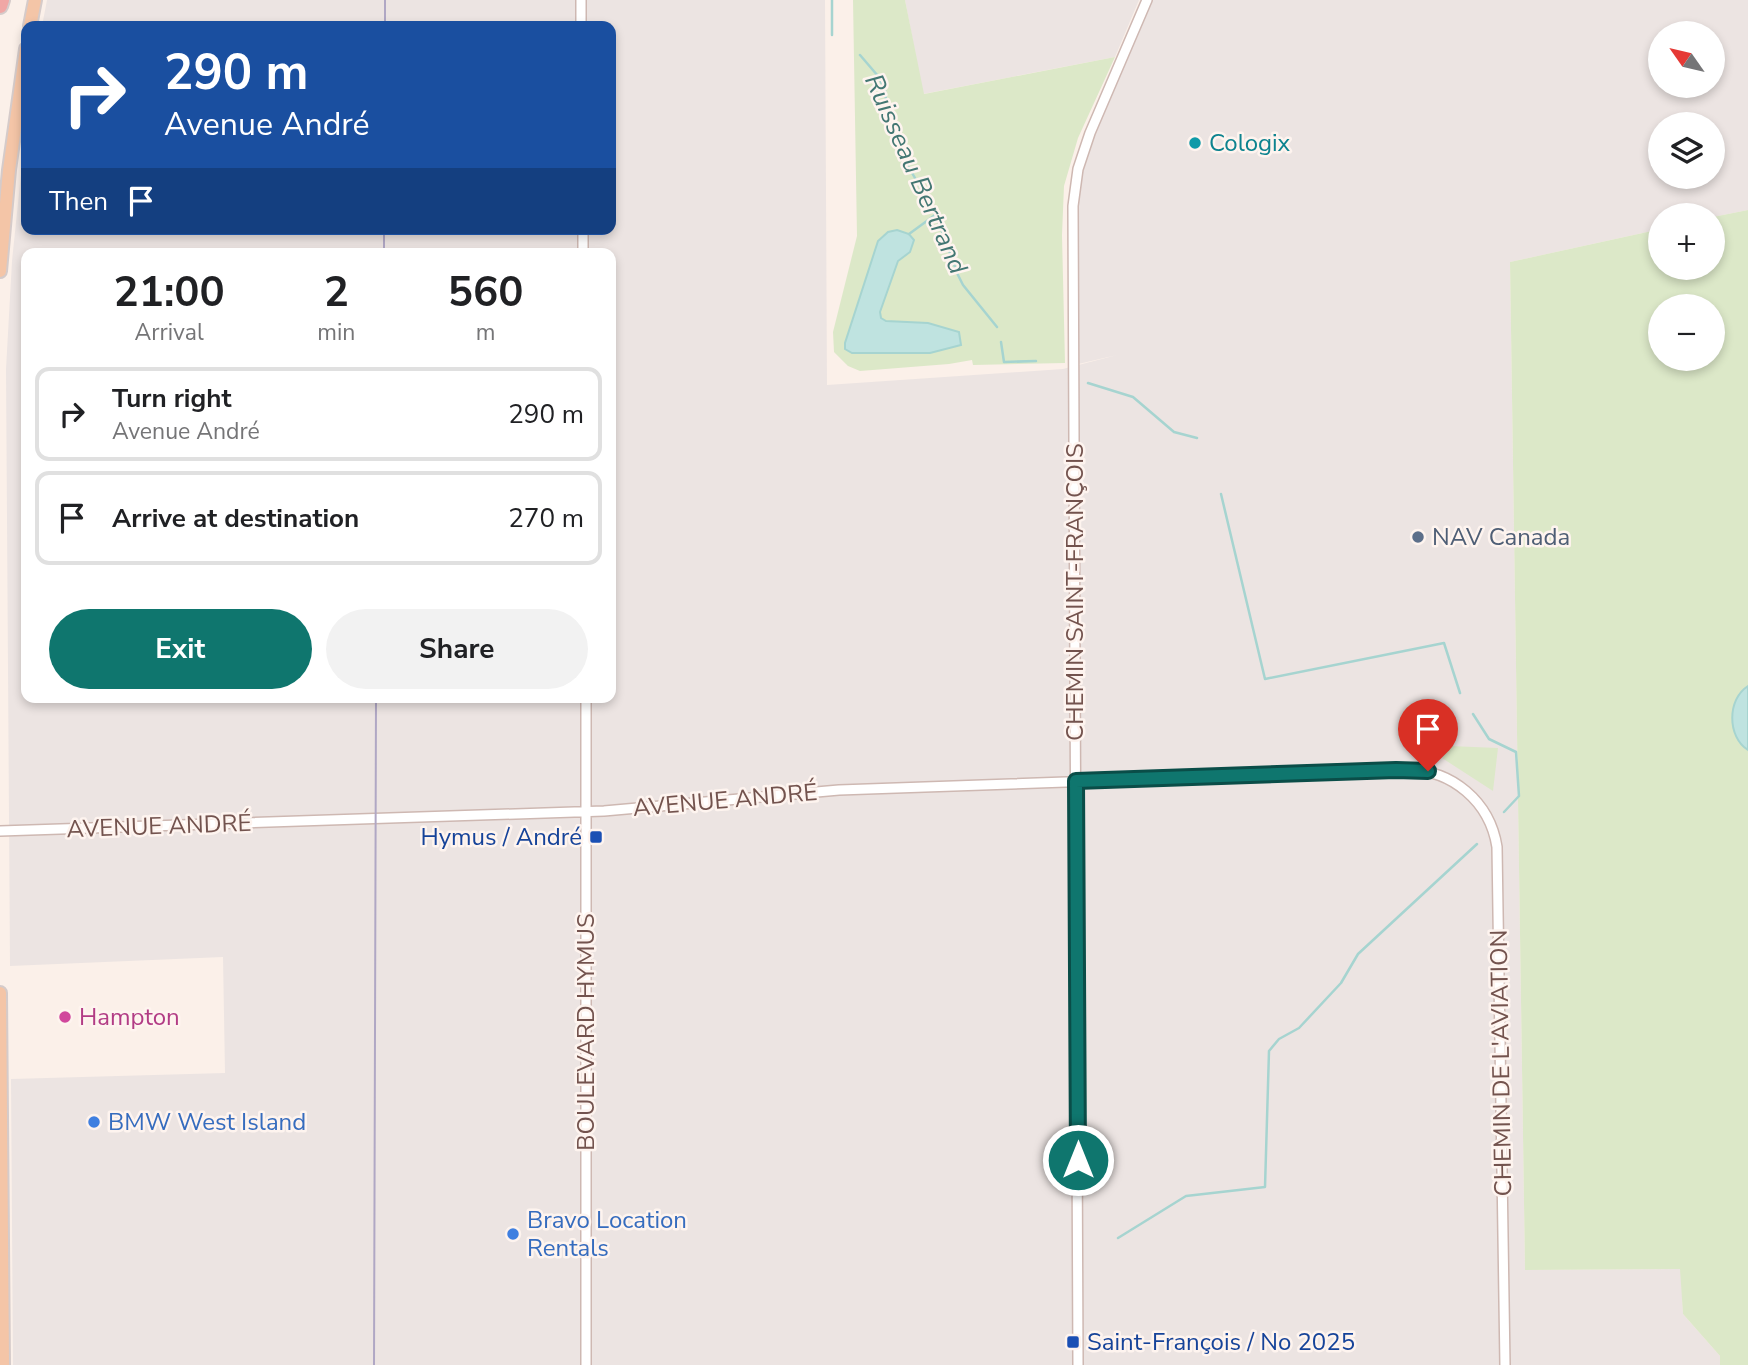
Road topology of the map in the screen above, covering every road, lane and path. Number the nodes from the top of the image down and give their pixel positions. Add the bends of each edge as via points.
1 (1, 0) edge
2 (36, 0) edge
3 (581, 0) edge
4 (1147, 0) edge
5 (0, 6) edge
6 (31, 21) edge
7 (581, 21) edge
8 (21, 85) edge
9 (0, 271) edge
10 (586, 703) edge
11 (1449, 779) joint
12 (1076, 781) junction
13 (586, 811) junction
14 (0, 831) edge
15 (0, 993) edge
16 (3, 1365) edge
17 (586, 1365) edge
18 (1079, 1365) edge
19 (1505, 1365) edge

1 - 5 highway
2 - 6 main road
3 - 7 street
4 - 12 street, CHEMIN SAINT-FRANÇOIS via 1090,133 1078,169 1073,206
8 - 9 main road
10 - 13 street, BOULEVARD HYMUS
11 - 12 street, AVENUE ANDRÉ via 1414,769
11 - 19 street, CHEMIN DE L'AVIATION via 1468,792 1485,813 1498,854
12 - 13 street, AVENUE ANDRÉ via 839,790
12 - 18 street, CHEMIN SAINT-FRANÇOIS
13 - 14 street, AVENUE ANDRÉ
13 - 17 street, BOULEVARD HYMUS
15 - 16 main road

